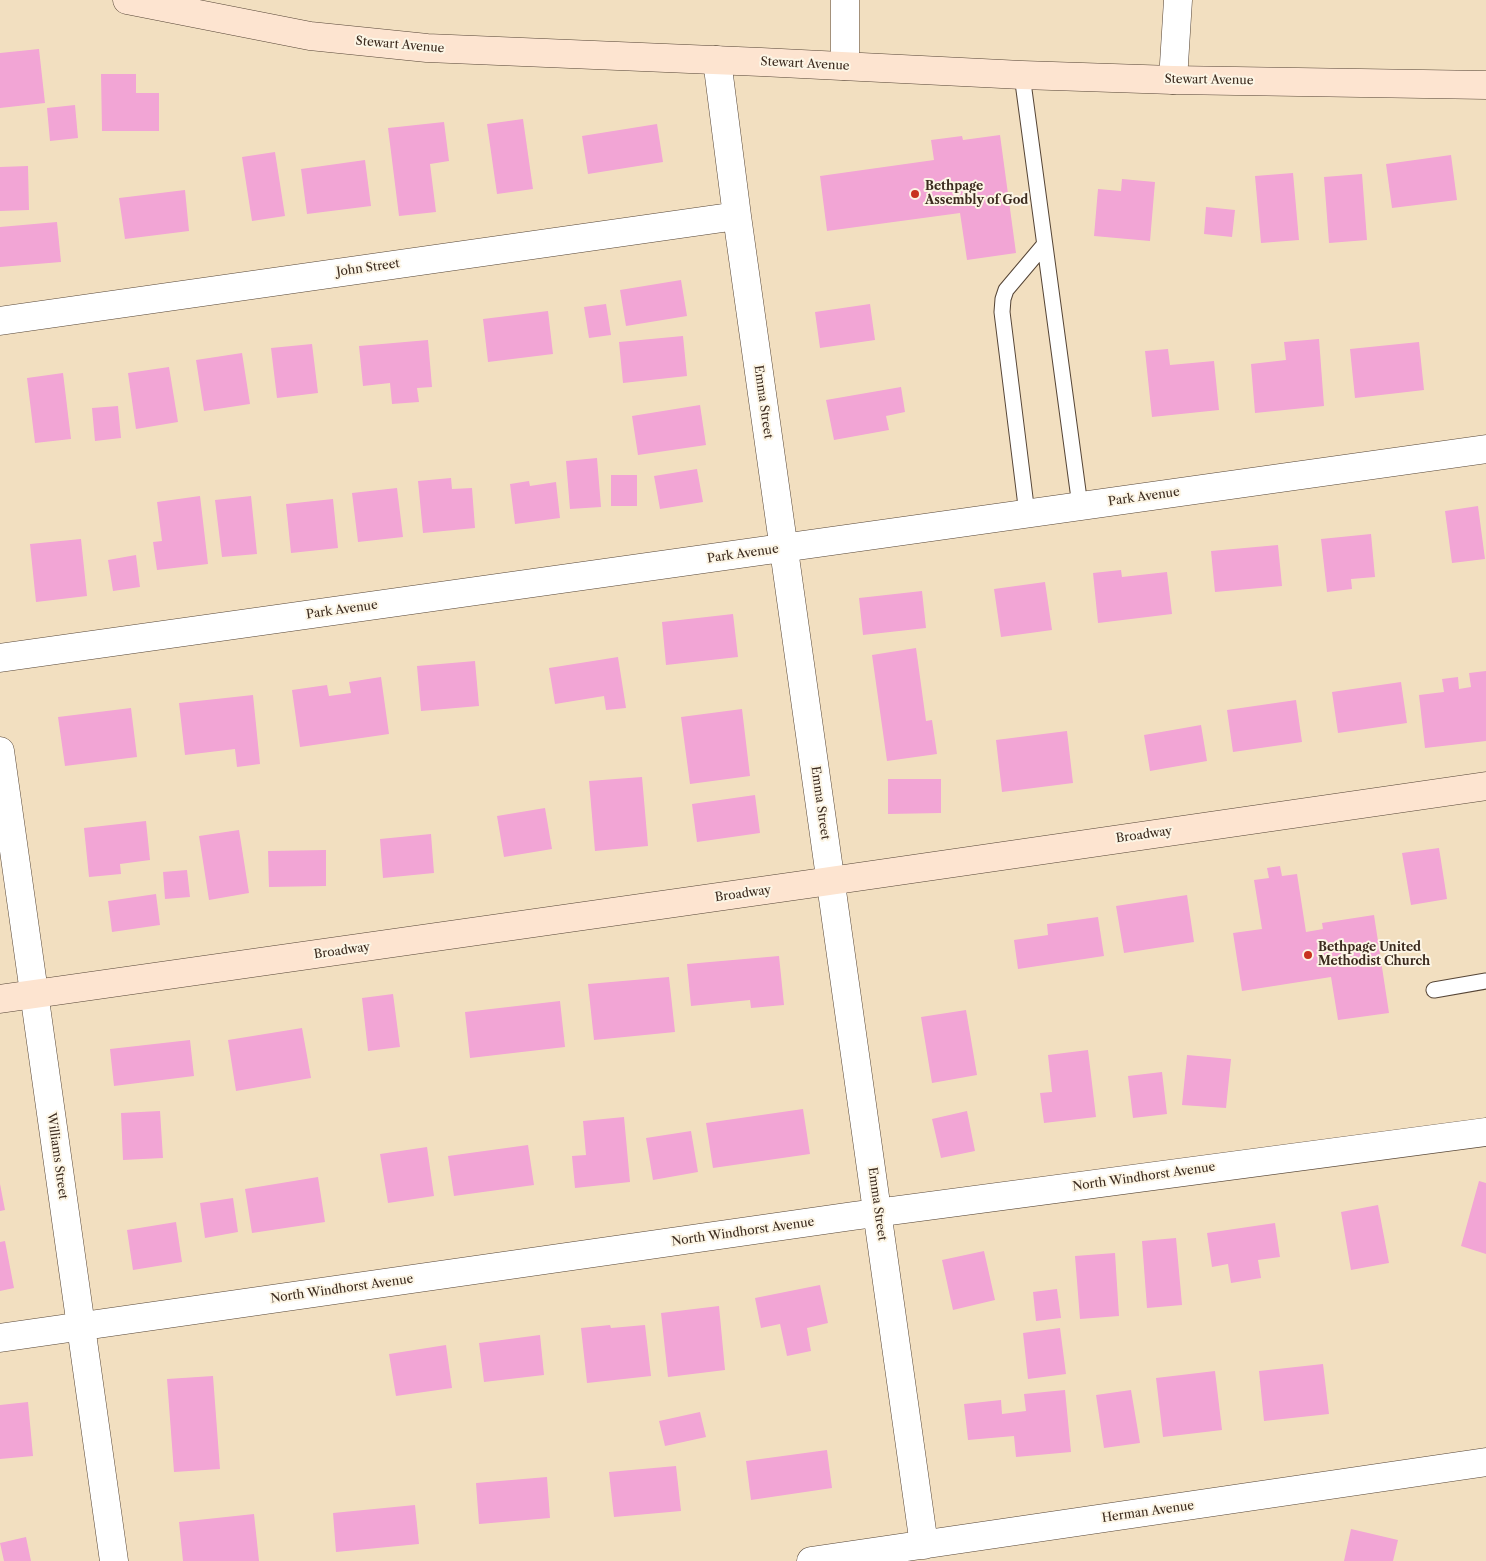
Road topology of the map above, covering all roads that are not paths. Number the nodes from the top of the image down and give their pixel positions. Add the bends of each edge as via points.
1 (127, 0) edge
2 (845, 0) edge
3 (1178, 0) edge
4 (717, 60) junction
5 (845, 66) junction
6 (1022, 75) junction
7 (1173, 80) junction
8 (1486, 85) edge
9 (737, 216) junction
10 (1044, 246) junction
11 (0, 321) edge
12 (1486, 449) edge
13 (1080, 506) junction
14 (1027, 514) junction
15 (784, 548) junction
16 (0, 658) edge
17 (0, 751) edge
18 (1485, 790) edge
19 (831, 881) junction
20 (1486, 981) edge
21 (1434, 990) dead end
22 (34, 994) junction
23 (0, 999) edge
24 (1486, 1132) edge
25 (878, 1213) junction
26 (81, 1326) junction
27 (0, 1338) edge
28 (1486, 1462) edge
29 (924, 1545) junction
30 (114, 1561) edge
31 (811, 1561) edge

1 - 4 main road, Stewart Avenue via 310,36 427,48
2 - 5 street
3 - 7 street
4 - 5 main road, Stewart Avenue
4 - 9 street, Emma Street
5 - 6 main road, Stewart Avenue
6 - 7 main road, Stewart Avenue
6 - 10 lane
7 - 8 main road, Stewart Avenue
9 - 11 street, John Street
9 - 15 street, Emma Street
10 - 13 lane
10 - 14 lane via 1006,290 1002,312
12 - 13 street, Park Avenue
13 - 14 street, Park Avenue
14 - 15 street, Park Avenue
15 - 16 street, Park Avenue
15 - 19 street, Emma Street
17 - 22 street, Williams Street
18 - 19 main road, Broadway
19 - 22 main road, Broadway
19 - 25 street, Emma Street
20 - 21 lane
22 - 23 main road, Broadway
22 - 26 street, Williams Street
24 - 25 street, North Windhorst Avenue
25 - 26 street, North Windhorst Avenue
25 - 29 street, Emma Street
26 - 27 street, North Windhorst Avenue
26 - 30 street, Williams Street
28 - 29 street, Herman Avenue
29 - 31 street, Herman Avenue

